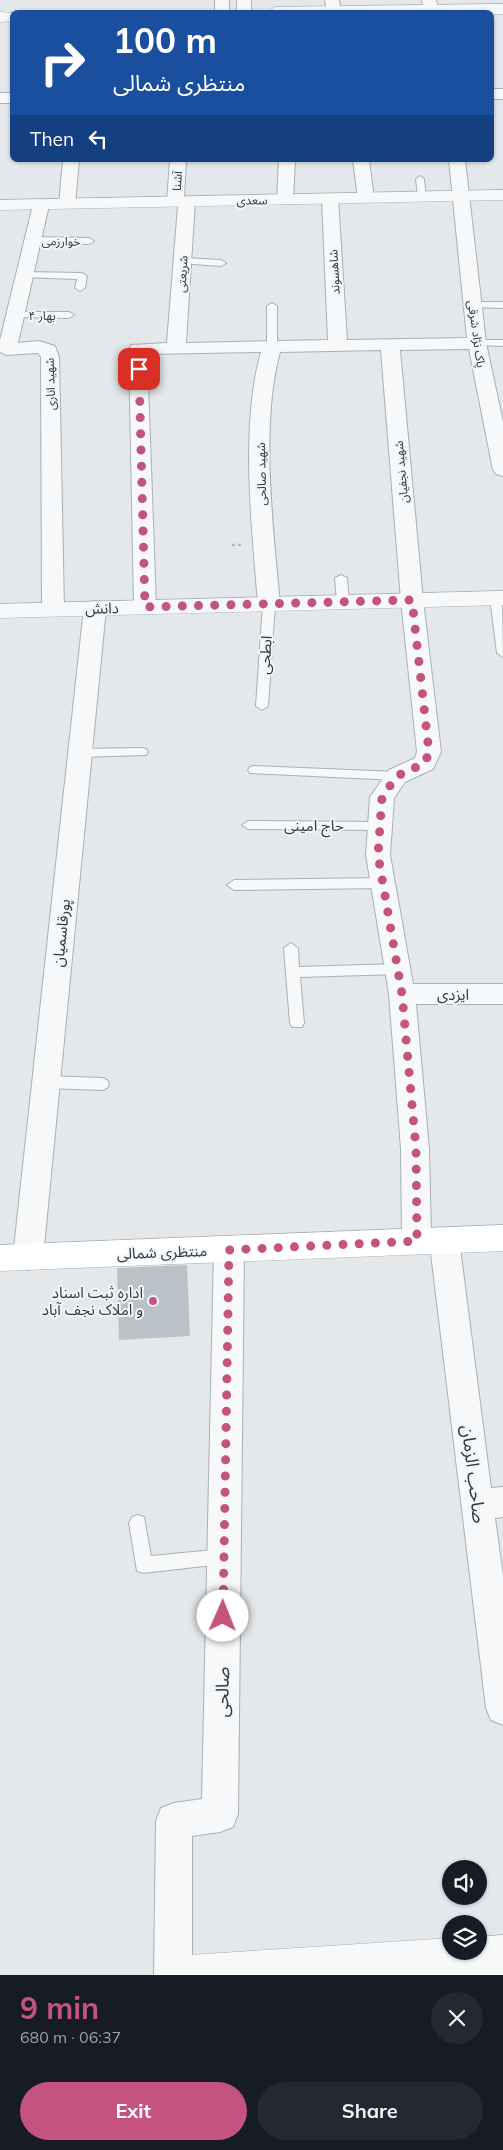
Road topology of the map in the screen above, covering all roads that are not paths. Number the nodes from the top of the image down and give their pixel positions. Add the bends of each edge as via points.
1 (333, 6) edge
2 (430, 7) edge
3 (503, 9) edge
4 (308, 10) edge
5 (71, 162) edge
6 (178, 162) edge
7 (287, 162) edge
8 (361, 162) edge
9 (457, 162) edge
10 (503, 195) edge
11 (463, 196) junction
12 (366, 198) junction
13 (330, 199) junction
14 (285, 200) junction
15 (181, 202) junction
16 (42, 204) junction
17 (67, 204) junction
18 (0, 205) edge
19 (33, 240) junction
20 (89, 241) dead end
21 (183, 261) junction
22 (221, 263) dead end
23 (25, 274) junction
24 (80, 288) dead end
25 (473, 305) junction
26 (503, 305) edge
27 (272, 306) dead end
28 (15, 315) junction
29 (69, 315) dead end
30 (476, 343) junction
31 (503, 343) edge
32 (390, 344) junction
33 (338, 345) junction
34 (272, 346) junction
35 (176, 347) junction
36 (3, 350) edge
37 (498, 422) edge
38 (503, 470) edge
39 (341, 578) dead end
40 (499, 598) edge
41 (412, 600) junction
42 (343, 602) junction
43 (269, 604) junction
44 (145, 607) junction
45 (95, 608) junction
46 (53, 609) junction
47 (0, 611) edge
48 (503, 653) edge
49 (262, 706) dead end
50 (142, 752) dead end
51 (80, 753) junction
52 (254, 770) dead end
53 (397, 776) junction
54 (248, 825) dead end
55 (380, 826) junction
56 (383, 883) junction
57 (234, 885) dead end
58 (291, 948) dead end
59 (398, 968) junction
60 (294, 972) junction
61 (402, 994) junction
62 (503, 994) edge
63 (297, 1023) dead end
64 (46, 1082) junction
65 (102, 1084) dead end
66 (503, 1238) edge
67 (431, 1240) junction
68 (229, 1250) junction
69 (14, 1258) edge
70 (490, 1503) edge
71 (138, 1523) dead end
72 (224, 1557) junction
73 (503, 1708) edge
74 (503, 1955) edge
75 (440, 1967) edge
76 (173, 1975) edge
77 (189, 1975) edge

1 - 2 street
1 - 4 street
2 - 3 street
5 - 17 street
6 - 15 street, آشنا
7 - 14 street
8 - 12 street
9 - 11 street, پاک نژاد شرقی
10 - 11 street, سعدی
11 - 12 street, سعدی via 421,188
11 - 25 street, پاک نژاد شرقی
12 - 13 street, سعدی
13 - 14 street, سعدی
13 - 33 street, شاهسوند
14 - 15 street, سعدی
15 - 17 street, سعدی
15 - 21 street, شریعتی
16 - 17 street, سعدی
16 - 18 street, سعدی
16 - 19 street, شهید اناری
19 - 20 lane, خوارزمی
19 - 23 street, شهید اناری
21 - 22 lane
21 - 35 street, شریعتی
23 - 24 lane via 82,276
23 - 28 street, شهید اناری
25 - 26 lane
25 - 30 street, پاک نژاد شرقی
27 - 34 lane
28 - 29 lane, بهار ۴
28 - 36 street, شهید اناری
30 - 31 lane
30 - 32 street
30 - 37 street, پاک نژاد شرقی
32 - 33 street
32 - 41 street, شهید نجفیان
33 - 34 street
34 - 35 street
34 - 43 street, شهید صالحی via 264,371 260,418 262,524
35 - 44 street via 138,349
36 - 46 street, شهید اناری via 39,348 48,350 50,357
37 - 38 street, پاک نژاد شرقی
39 - 42 lane
40 - 41 street, دانش
40 - 48 lane
41 - 42 street, دانش
41 - 53 street, شهید نجفیان via 429,752 425,763
42 - 43 street, دانش
43 - 44 street, دانش
43 - 49 lane, ابطحی
44 - 45 street, دانش
45 - 46 street, دانش
45 - 51 street, پورقاسمیان
46 - 47 street, دانش
50 - 51 lane
51 - 64 street, پورقاسمیان
52 - 53 lane
53 - 55 street, صاحب الزمان via 382,797
54 - 55 lane, حاج امینی
55 - 56 street, صاحب الزمان via 378,855
56 - 57 lane
56 - 59 street, صاحب الزمان
58 - 60 lane
59 - 60 lane
59 - 61 street, صاحب الزمان
60 - 63 lane
61 - 62 street, ایزدی
61 - 67 street, صاحب الزمان via 416,1149
64 - 65 lane
64 - 69 street, پورقاسمیان
66 - 67 main road, منتظری شمالی
67 - 68 main road, منتظری شمالی
67 - 70 street, صاحب الزمان
68 - 69 main road, منتظری شمالی
68 - 72 street, صالحی
70 - 73 street, صاحب الزمان
71 - 72 lane via 143,1565
72 - 76 street, صالحی via 220,1814 174,1821
74 - 75 street
75 - 77 street

